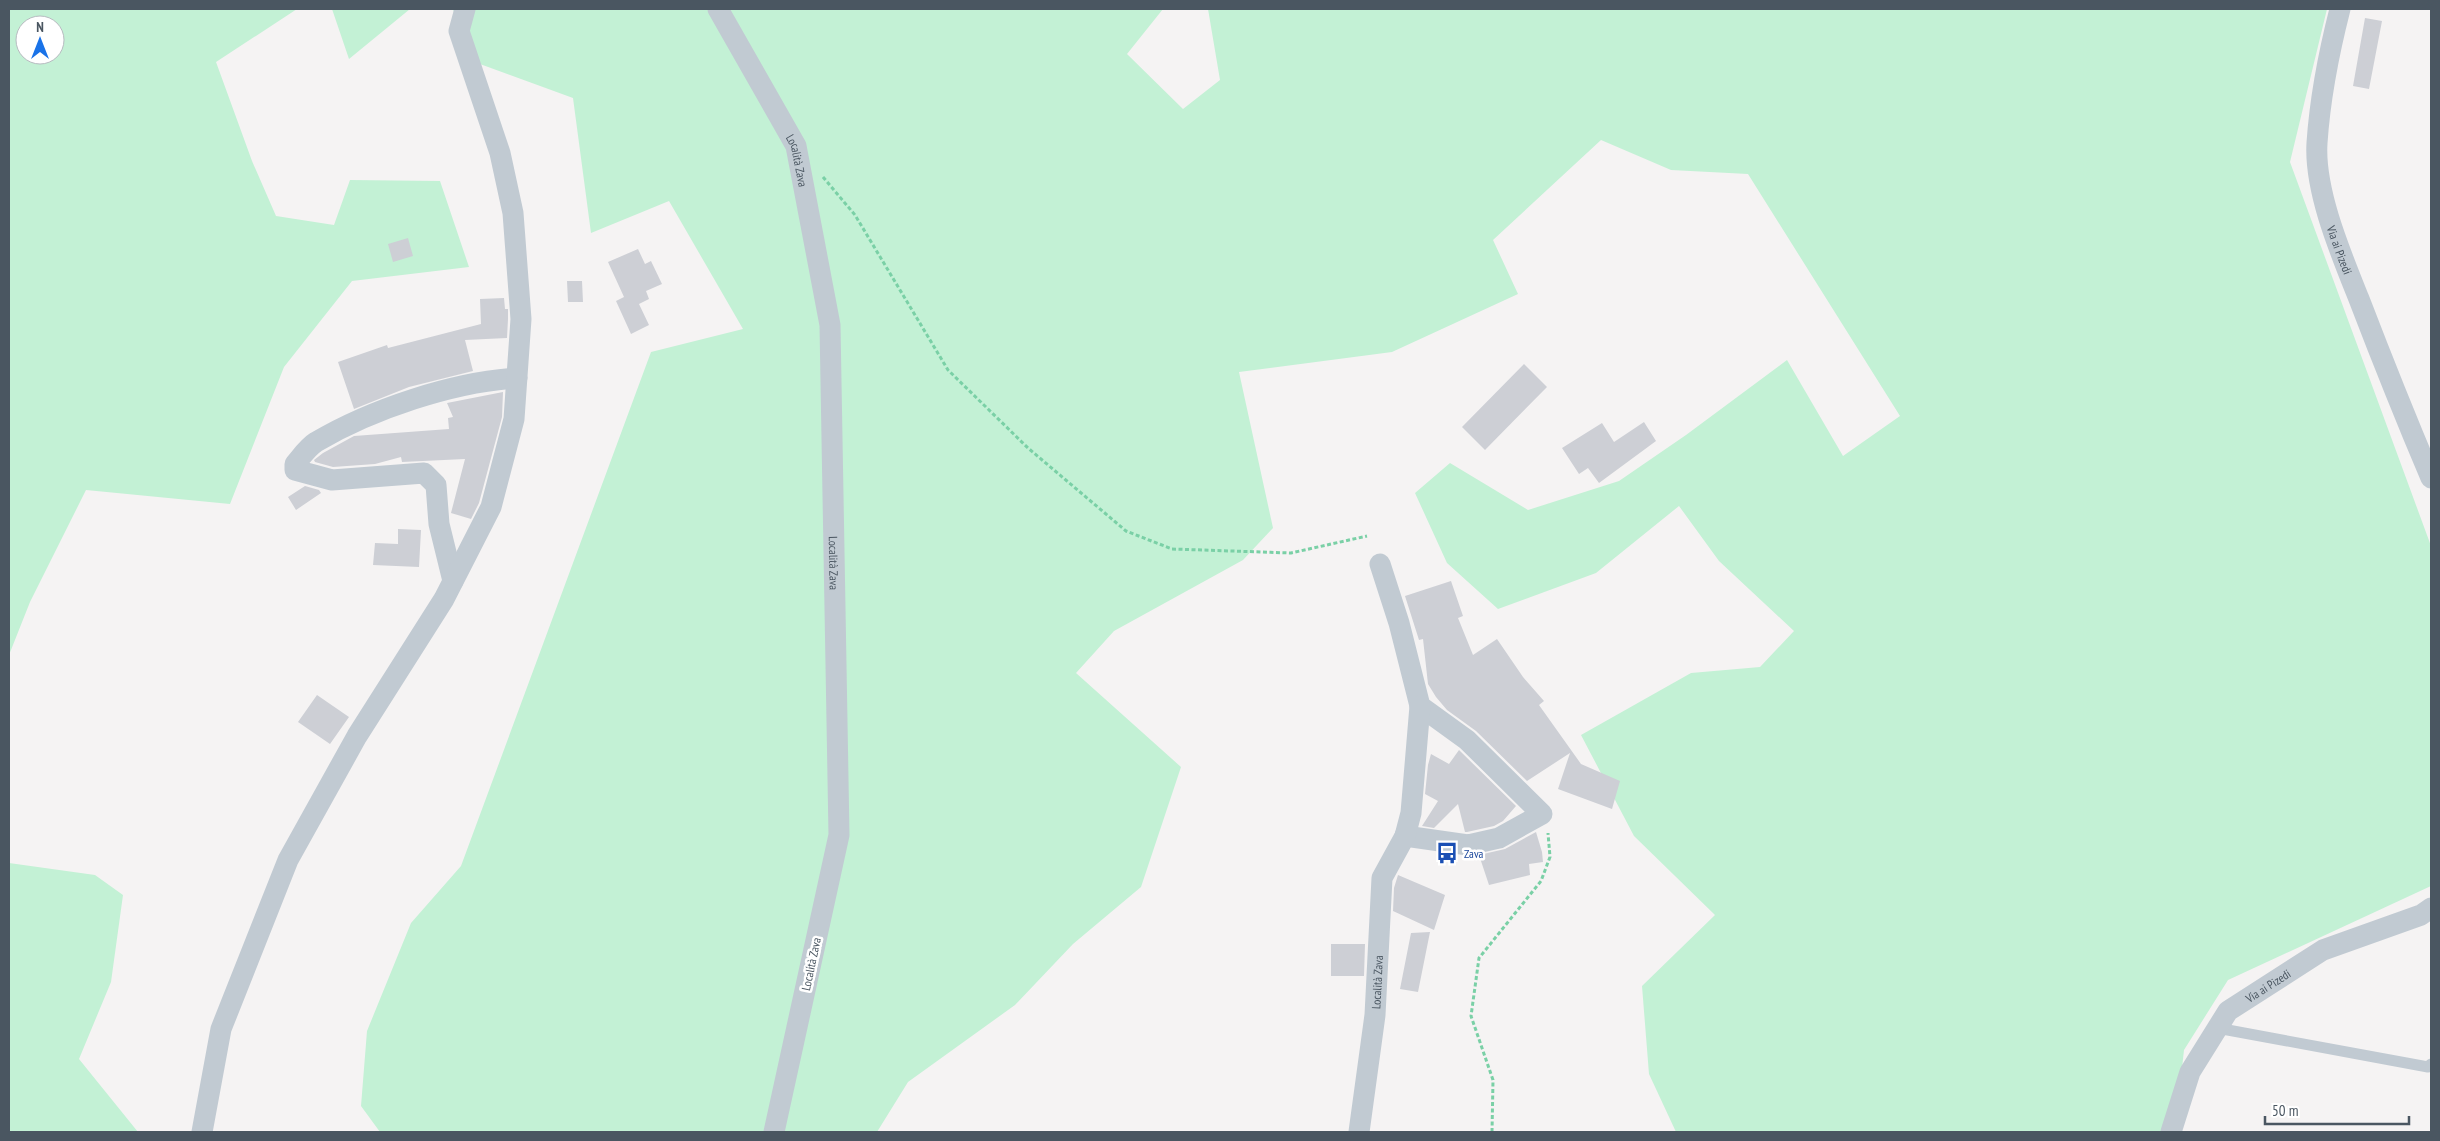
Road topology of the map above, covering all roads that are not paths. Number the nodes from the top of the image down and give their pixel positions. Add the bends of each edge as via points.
1 (464, 9) edge
2 (718, 9) edge
3 (2340, 9) edge
4 (517, 378) junction
5 (2431, 478) edge
6 (1380, 564) dead end
7 (453, 581) junction
8 (1420, 706) junction
9 (1405, 836) junction
10 (2431, 908) edge
11 (2217, 1028) junction
12 (2431, 1064) edge
13 (202, 1132) edge
14 (774, 1132) edge
15 (1359, 1132) edge
16 (2171, 1132) edge

1 - 4 street via 460,31 500,153 513,213 521,319
2 - 14 street, Località Zava via 796,146 830,325 839,835
3 - 5 street, Via ai Pizedi via 2330,47 2317,144 2323,196 2340,251
4 - 7 street via 514,418 491,507
4 - 7 street via 485,380 436,391 366,418 314,443 295,464 295,470 332,480 424,473 436,485 439,524
6 - 8 street, Località Zava via 1399,622
7 - 13 street via 357,736 288,860 221,1029
8 - 9 street, Località Zava via 1411,813
8 - 9 street via 1467,740 1542,814 1499,838 1468,845
9 - 15 street, Località Zava via 1382,878 1375,1015
10 - 11 street, Via ai Pizedi via 2420,915 2323,950 2228,1011
11 - 12 lane via 2428,1067
11 - 16 street, Via ai Pizedi via 2190,1072

